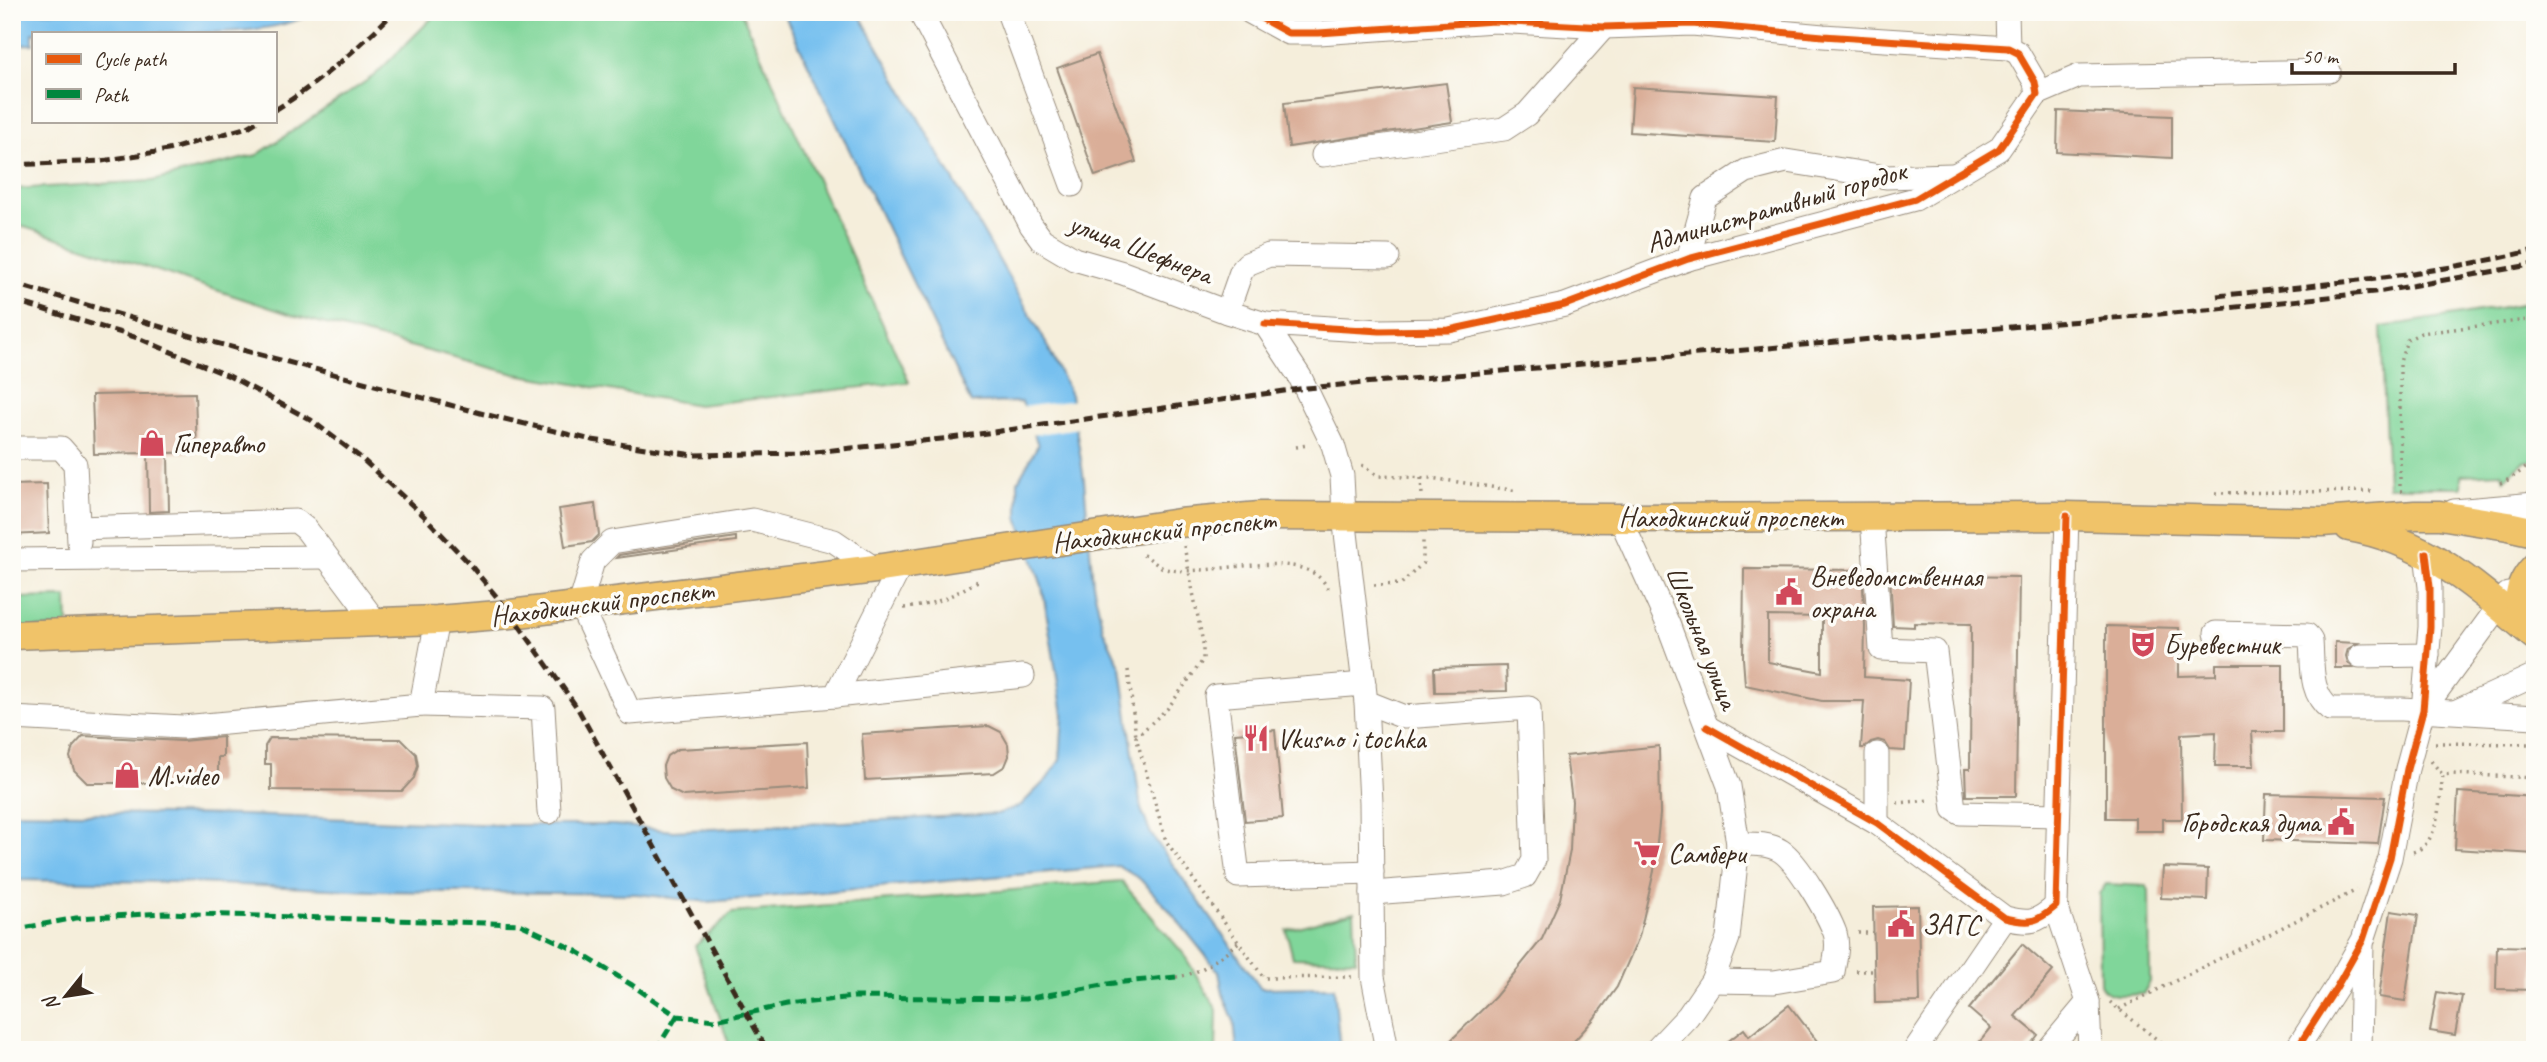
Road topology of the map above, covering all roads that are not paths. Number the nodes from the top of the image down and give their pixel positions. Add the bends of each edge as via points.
1 (920, 12) edge
2 (1008, 12) edge
3 (1250, 12) edge
4 (2007, 12) edge
5 (1353, 22) edge
6 (1604, 27) junction
7 (2008, 48) junction
8 (2329, 71) dead end
9 (2037, 94) junction
10 (1323, 155) dead end
11 (1952, 175) junction
12 (1072, 184) dead end
13 (1388, 257) dead end
14 (1688, 259) junction
15 (1227, 312) junction
16 (1265, 324) junction
17 (12, 448) edge
18 (2414, 503) junction
19 (2535, 504) edge
20 (1344, 516) junction
21 (2067, 516) junction
22 (1872, 517) junction
23 (1620, 518) junction
24 (2322, 522) junction
25 (78, 527) junction
26 (2535, 532) edge
27 (2426, 553) junction
28 (325, 557) junction
29 (80, 558) junction
30 (12, 560) edge
31 (888, 567) junction
32 (2534, 567) edge
33 (580, 605) junction
34 (2498, 605) junction
35 (437, 620) junction
36 (375, 621) junction
37 (2216, 633) dead end
38 (2533, 634) edge
39 (12, 635) edge
40 (2428, 655) junction
41 (2360, 656) dead end
42 (2535, 675) edge
43 (1023, 676) dead end
44 (1365, 693) junction
45 (835, 696) junction
46 (421, 705) junction
47 (2423, 710) junction
48 (2454, 712) junction
49 (2535, 717) edge
50 (12, 718) edge
51 (1707, 727) junction
52 (1877, 754) dead end
53 (549, 813) dead end
54 (1877, 814) junction
55 (2058, 815) junction
56 (1738, 844) junction
57 (1372, 883) junction
58 (2056, 906) junction
59 (2006, 918) junction
60 (2362, 940) junction
61 (1712, 981) junction
62 (2088, 1002) junction
63 (1387, 1050) edge
64 (1656, 1050) edge
65 (1915, 1050) edge
66 (2048, 1050) edge
67 (2090, 1050) edge
68 (2296, 1050) edge
69 (2360, 1050) edge

1 - 15 street, улица Шефнера via 1042,240 1074,259
2 - 12 street
3 - 5 street via 1288,33
4 - 7 street
5 - 6 street via 1494,21
6 - 7 street via 1692,24
6 - 10 street via 1527,114 1504,129
7 - 9 street via 2018,53
8 - 9 street via 2079,76
9 - 11 street, Административный городок via 1999,149
11 - 14 street, Административный городок via 1915,199
11 - 14 street via 1886,177 1786,161 1745,171 1705,198
13 - 15 street via 1269,255 1247,264 1241,272
14 - 16 street, Административный городок via 1565,305 1449,330
15 - 16 street, улица Шефнера
16 - 20 street via 1300,377 1332,442 1342,476
17 - 25 street via 61,448 75,464
18 - 19 street
18 - 24 main road, Находкинский проспект
18 - 26 main road, Находкинский проспект via 2440,515
20 - 23 main road, Находкинский проспект
20 - 31 main road, Находкинский проспект via 1260,516 981,566
20 - 44 street
21 - 22 main road, Находкинский проспект
21 - 24 main road, Находкинский проспект
21 - 55 street
22 - 23 main road, Находкинский проспект
22 - 55 street via 1881,649 1935,651 1954,808 1960,813
23 - 51 street, Школьная улица via 1668,624
24 - 27 main road, Находкинский проспект via 2361,529
25 - 28 street via 296,521
25 - 29 street
27 - 34 main road, Находкинский проспект via 2467,578
27 - 40 street
28 - 29 street
28 - 36 street
29 - 30 street
31 - 33 main road, Находкинский проспект
31 - 33 street via 834,541 752,520 612,542 593,561
31 - 45 street via 878,610
32 - 34 street
32 - 38 main road via 2519,599 2523,620
33 - 35 main road, Находкинский проспект
33 - 45 street via 630,713
34 - 38 main road, Находкинский проспект
34 - 47 street
35 - 36 main road, Находкинский проспект
35 - 46 street
36 - 39 main road, Находкинский проспект
37 - 47 street via 2307,635 2316,691 2330,709
40 - 41 street
40 - 47 street
42 - 48 street
43 - 45 street
44 - 57 street
44 - 57 street via 1216,696 1238,876
44 - 57 street via 1404,717 1528,708 1535,860 1525,876 1503,883
46 - 50 street via 183,727
46 - 53 street via 543,708
47 - 48 street
47 - 60 street via 2406,769 2390,858
48 - 49 street
51 - 54 street
51 - 56 street, Школьная улица via 1729,786
52 - 54 street
54 - 59 street
55 - 58 street
56 - 61 street, Школьная улица via 1728,938
56 - 61 street via 1781,851 1807,880 1835,934 1833,972 1774,982
57 - 63 street via 1373,977
58 - 59 street via 2042,918 2026,923
58 - 62 street
59 - 65 street
60 - 68 street
60 - 69 street
61 - 64 street, Школьная улица
62 - 66 street
62 - 67 street

